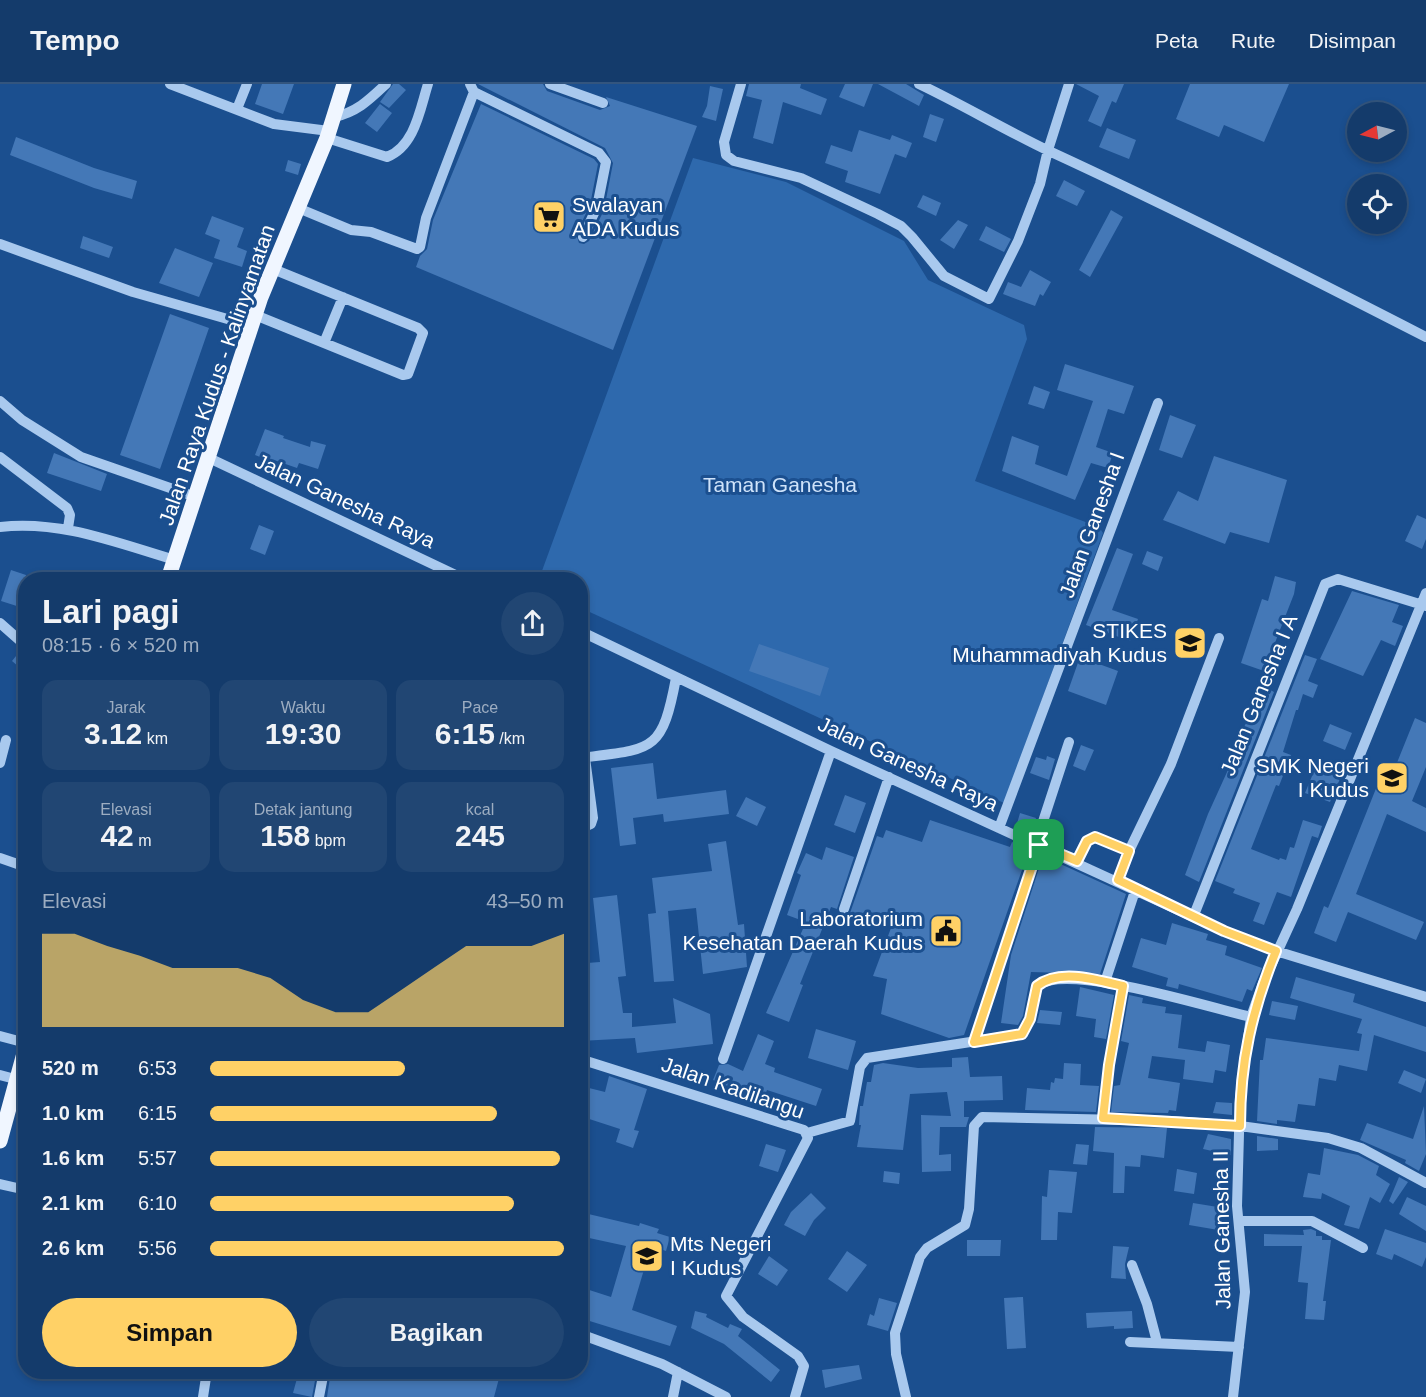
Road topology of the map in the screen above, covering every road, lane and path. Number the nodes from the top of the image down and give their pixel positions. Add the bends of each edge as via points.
1 (170, 84) edge
2 (248, 84) edge
3 (344, 84) edge
4 (386, 84) edge
5 (428, 84) edge
6 (550, 84) edge
7 (741, 84) edge
8 (919, 84) edge
9 (1069, 84) edge
10 (472, 88) edge
11 (603, 103) dead end
12 (237, 109) junction
13 (330, 129) junction
14 (1048, 150) junction
15 (298, 208) junction
16 (582, 237) dead end
17 (0, 244) edge
18 (273, 269) junction
19 (343, 297) junction
20 (254, 320) junction
21 (1426, 337) edge
22 (324, 343) junction
23 (0, 401) edge
24 (1158, 403) dead end
25 (0, 457) edge
26 (210, 458) junction
27 (196, 497) junction
28 (0, 527) edge
29 (68, 528) junction
30 (175, 560) junction
31 (171, 572) edge
32 (449, 572) edge
33 (1426, 593) edge
34 (1424, 606) edge
35 (0, 623) edge
36 (588, 635) edge
37 (1219, 638) dead end
38 (18, 639) edge
39 (676, 678) junction
40 (6, 740) dead end
41 (1069, 742) dead end
42 (831, 751) junction
43 (588, 757) edge
44 (0, 763) edge
45 (889, 777) junction
46 (588, 788) edge
47 (588, 825) edge
48 (999, 828) junction
49 (1038, 844) junction
50 (1129, 851) junction
51 (0, 858) edge
52 (1077, 861) junction
53 (18, 864) edge
54 (1118, 880) junction
55 (1137, 888) junction
56 (844, 909) dead end
57 (1194, 915) junction
58 (1276, 951) junction
59 (1105, 982) junction
60 (1123, 986) junction
61 (1426, 997) edge
62 (1251, 1017) junction
63 (0, 1036) edge
64 (18, 1042) edge
65 (974, 1042) junction
66 (18, 1058) edge
67 (723, 1059) dead end
68 (588, 1061) edge
69 (7, 1077) edge
70 (1103, 1118) junction
71 (1240, 1126) junction
72 (807, 1133) junction
73 (0, 1140) edge
74 (1426, 1183) edge
75 (0, 1184) edge
76 (18, 1188) edge
77 (1239, 1221) junction
78 (1363, 1248) dead end
79 (1132, 1265) dead end
80 (588, 1337) edge
81 (1130, 1342) dead end
82 (1157, 1342) junction
83 (1239, 1347) junction
84 (678, 1372) junction
85 (206, 1379) edge
86 (322, 1379) edge
87 (203, 1397) edge
88 (319, 1397) edge
89 (673, 1397) edge
90 (726, 1397) edge
91 (795, 1397) edge
92 (906, 1397) edge
93 (1233, 1397) edge

1 - 12 street
2 - 12 street
3 - 13 main road, Jalan Raya Kudus - Kalinyamatan
4 - 13 street
5 - 13 street via 416,125 395,153 387,157
6 - 11 street
7 - 14 street via 724,142 726,155 801,178 901,226 944,276 989,299 1025,223
8 - 14 street
9 - 14 street
10 - 15 street via 426,218 420,247 351,230
10 - 16 street via 599,153 606,162 597,207
12 - 13 street via 274,124
13 - 15 main road, Jalan Raya Kudus - Kalinyamatan
14 - 21 street via 1124,183
15 - 18 main road, Jalan Raya Kudus - Kalinyamatan
17 - 20 street via 133,292
18 - 19 street
18 - 20 main road, Jalan Raya Kudus - Kalinyamatan
19 - 22 street
19 - 22 street via 423,333 408,374
20 - 22 street
20 - 26 main road, Jalan Raya Kudus - Kalinyamatan
23 - 27 street via 30,426 81,457
24 - 48 street, Jalan Ganesha I
25 - 29 street via 67,508
26 - 27 main road, Jalan Raya Kudus - Kalinyamatan
26 - 32 street, Jalan Ganesha Raya
27 - 30 main road, Jalan Raya Kudus - Kalinyamatan
28 - 29 street
29 - 30 street
30 - 31 main road, Jalan Raya Kudus - Kalinyamatan
33 - 34 street, Jalan Ganesha II
34 - 57 street, Jalan Ganesha I A via 1338,579 1325,584
34 - 58 street, Jalan Ganesha II
35 - 38 street
36 - 39 street, Jalan Ganesha Raya
37 - 50 street via 1171,764
39 - 42 street, Jalan Ganesha Raya
39 - 43 street via 668,718 658,737 639,750
40 - 44 street
41 - 49 street
42 - 45 street, Jalan Ganesha Raya
42 - 67 street
45 - 48 street, Jalan Ganesha Raya
45 - 56 street
46 - 47 street via 593,818
48 - 49 street, Jalan Ganesha Raya
49 - 52 street, Jalan Ganesha Raya
49 - 65 street
50 - 52 street via 1095,837 1087,841
50 - 54 street
51 - 53 street
52 - 54 street, Jalan Ganesha Raya
54 - 55 street, Jalan Ganesha Raya
55 - 57 street, Jalan Ganesha Raya
55 - 59 street
57 - 58 street, Jalan Ganesha Raya
58 - 61 street, Jalan Ganesha Raya
58 - 62 street, Jalan Ganesha II
59 - 60 street
59 - 65 street via 1077,978 1042,982 1034,993 1030,1019 1022,1034
60 - 62 street
60 - 70 street
62 - 71 street, Jalan Ganesha II via 1241,1077
63 - 64 street
65 - 72 street via 867,1058 860,1067 850,1121
66 - 69 main road
68 - 72 street, Jalan Kadilangu
69 - 73 main road
70 - 71 street
70 - 92 street via 987,1116 975,1123 965,1225 927,1248 920,1257 895,1333
71 - 74 street via 1361,1148
71 - 77 street, Jalan Ganesha II
72 - 91 street, Jalan Kadilangu via 808,1138 726,1296 743,1317 798,1356 804,1366
75 - 76 street
77 - 78 street via 1312,1221
77 - 83 street, Jalan Ganesha II via 1245,1292
79 - 82 street
80 - 84 street
81 - 82 street
82 - 83 street
83 - 93 street, Jalan Ganesha II
84 - 89 street
84 - 90 street
85 - 87 street
86 - 88 street

